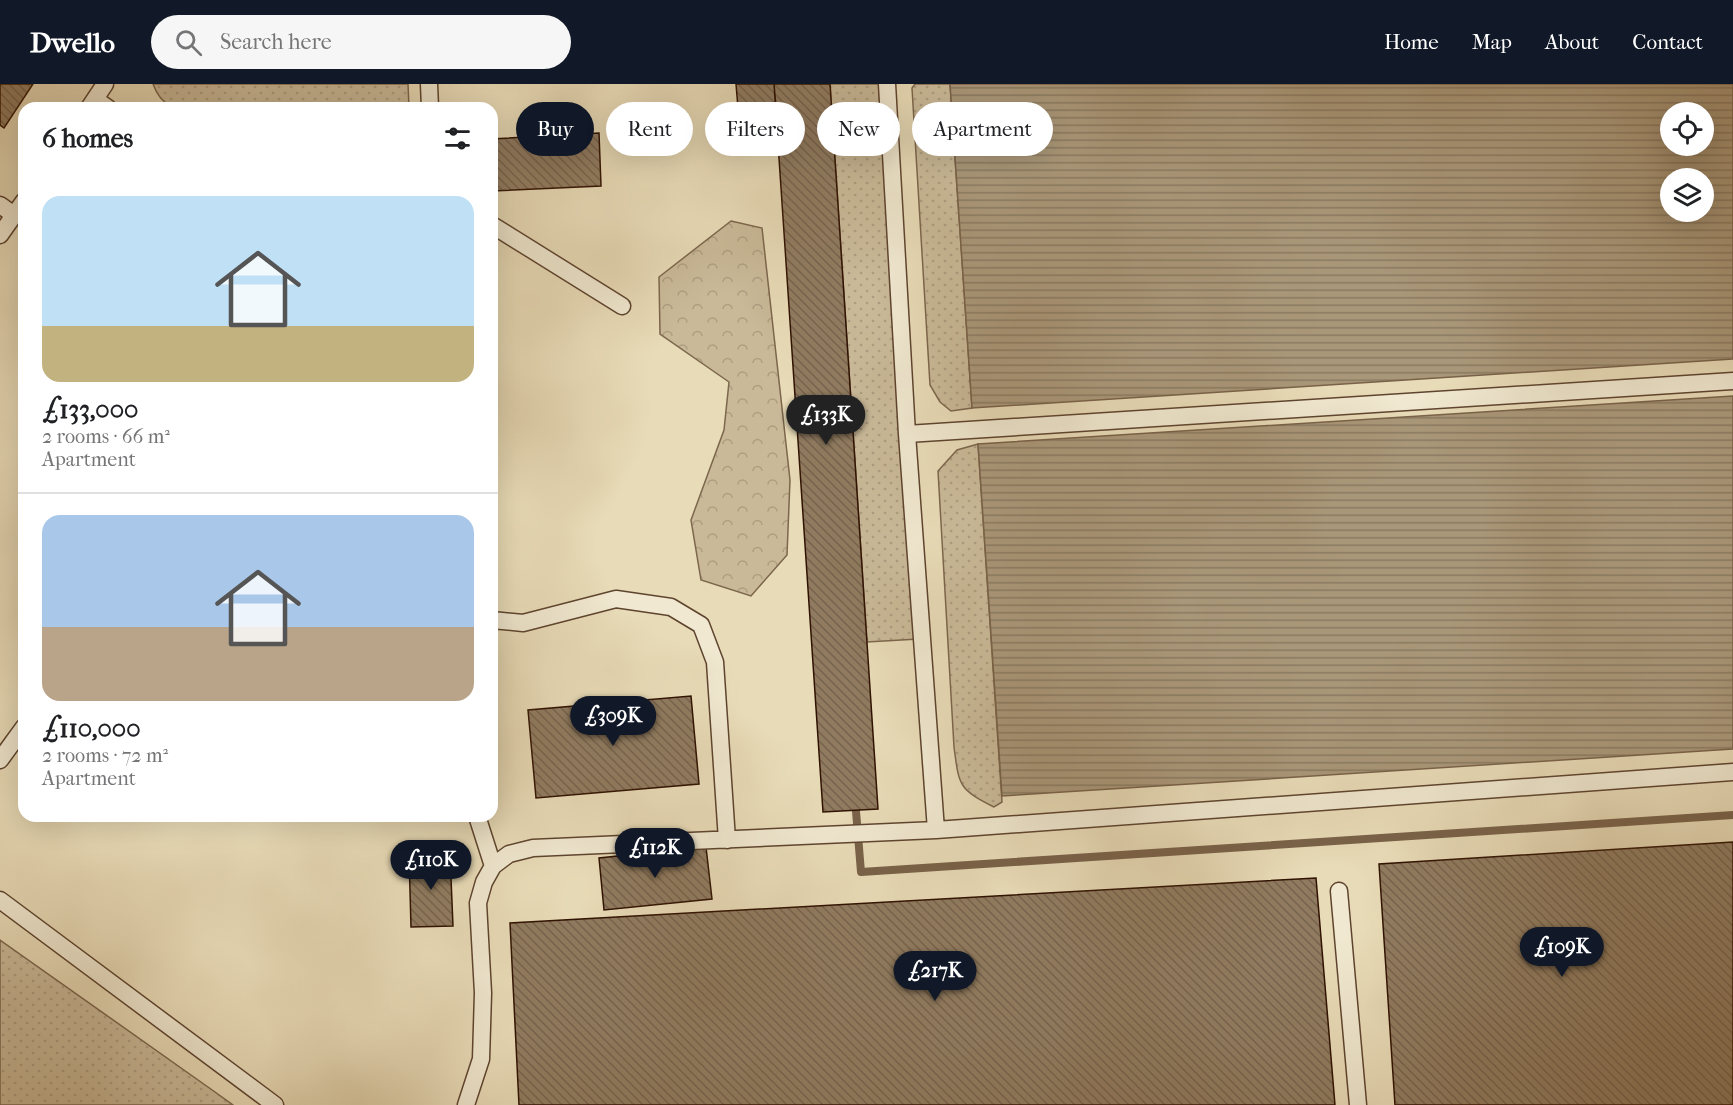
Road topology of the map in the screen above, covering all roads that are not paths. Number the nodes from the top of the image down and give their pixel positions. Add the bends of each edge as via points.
1 (105, 84) edge
2 (429, 84) edge
3 (887, 84) edge
4 (99, 102) edge
5 (430, 102) edge
6 (0, 205) edge
7 (18, 209) edge
8 (14, 215) junction
9 (498, 229) edge
10 (0, 235) edge
11 (622, 306) dead end
12 (1733, 381) edge
13 (907, 434) junction
14 (498, 621) edge
15 (18, 735) edge
16 (0, 760) edge
17 (1733, 772) edge
18 (479, 822) edge
19 (936, 830) junction
20 (727, 840) junction
21 (493, 866) junction
22 (1339, 891) dead end
23 (0, 900) edge
24 (275, 1105) edge
25 (466, 1105) edge
26 (1358, 1105) edge

1 - 4 lane
2 - 5 lane
3 - 13 lane
6 - 8 lane
7 - 8 lane
8 - 10 lane
9 - 11 lane
12 - 13 lane
13 - 19 lane
14 - 20 lane via 524,623 616,599 671,607 701,625 715,662
15 - 16 lane
17 - 19 lane
18 - 21 lane
19 - 20 lane
20 - 21 lane via 533,848 509,854
21 - 25 lane via 478,903 483,993 481,1059
22 - 26 lane
23 - 24 lane

